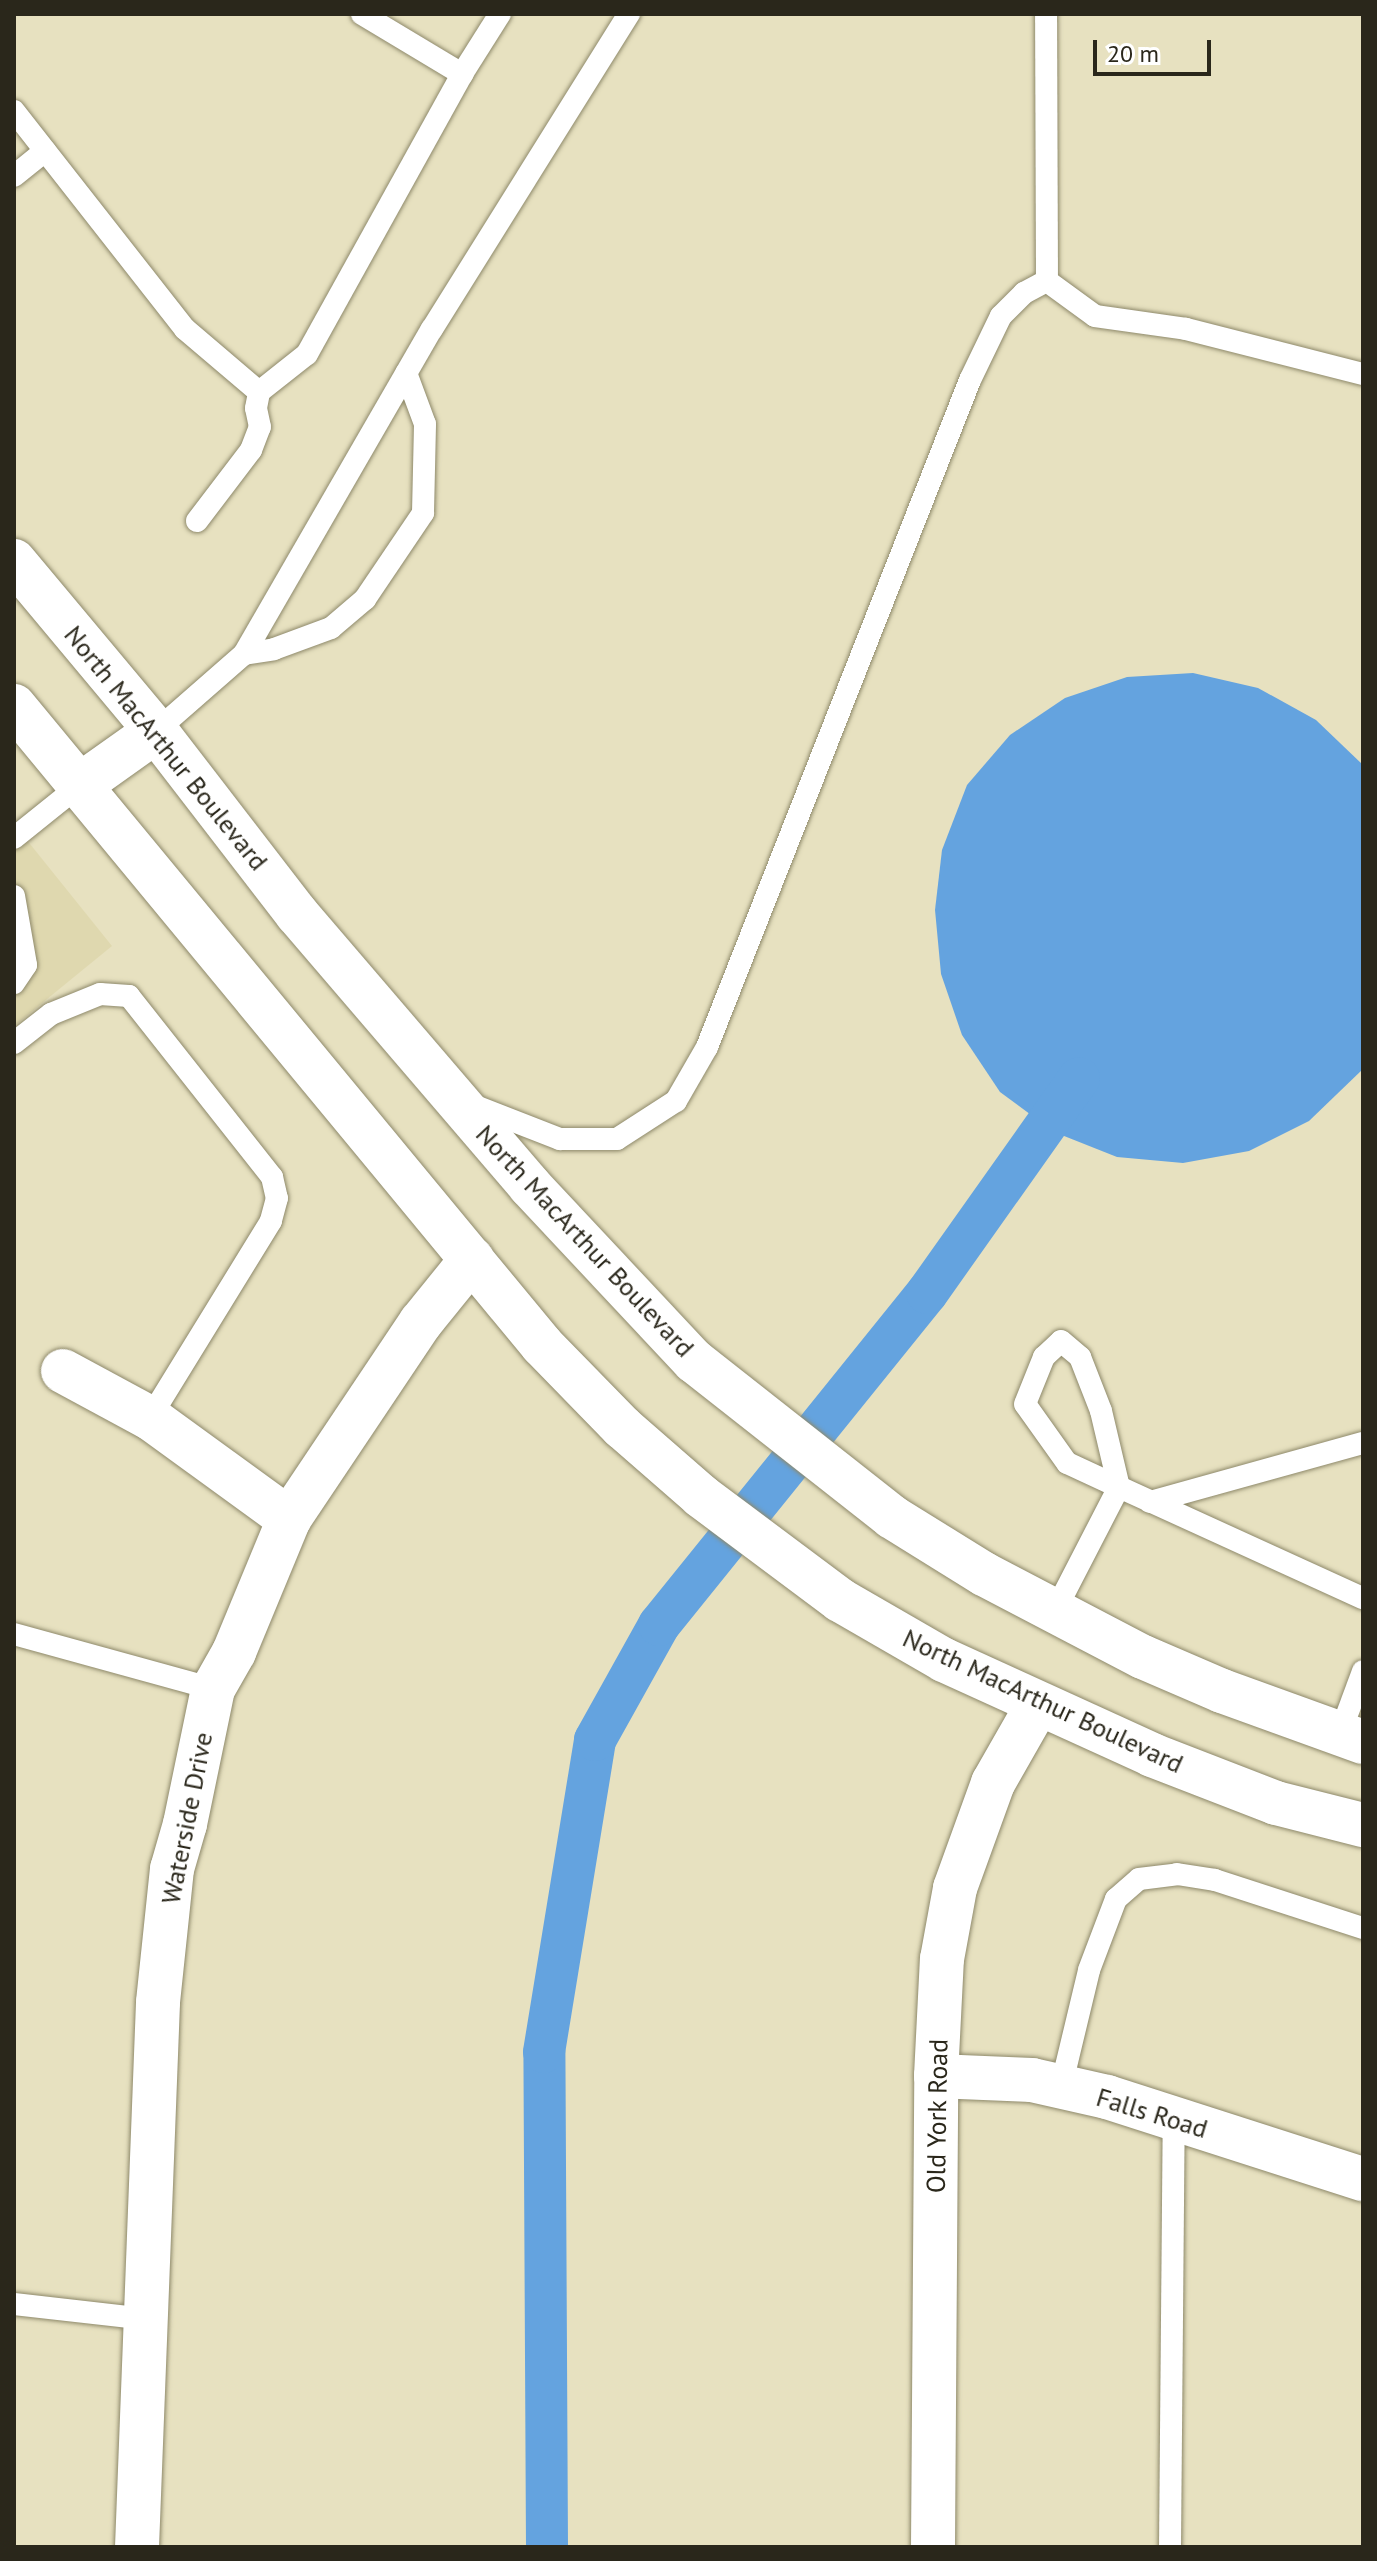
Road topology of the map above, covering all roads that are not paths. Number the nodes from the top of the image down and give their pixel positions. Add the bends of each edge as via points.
1 (362, 14) edge
2 (500, 14) edge
3 (629, 14) edge
4 (1046, 14) edge
5 (462, 74) junction
6 (14, 111) edge
7 (45, 151) junction
8 (14, 176) edge
9 (1047, 281) junction
10 (406, 373) junction
11 (1363, 374) edge
12 (259, 392) junction
13 (197, 521) dead end
14 (14, 561) edge
15 (244, 654) junction
16 (14, 706) edge
17 (156, 731) junction
18 (80, 785) junction
19 (14, 838) edge
20 (14, 896) edge
21 (14, 983) edge
22 (14, 1043) edge
23 (455, 1098) junction
24 (472, 1259) junction
25 (63, 1371) dead end
26 (150, 1418) junction
27 (1363, 1443) edge
28 (1119, 1487) junction
29 (1150, 1502) junction
30 (289, 1519) junction
31 (1363, 1598) edge
32 (1056, 1609) junction
33 (14, 1634) edge
34 (1363, 1671) edge
35 (213, 1689) junction
36 (1038, 1704) junction
37 (1351, 1739) edge
38 (1363, 1825) edge
39 (1363, 1928) edge
40 (936, 2076) junction
41 (1061, 2087) junction
42 (1174, 2118) junction
43 (1363, 2179) edge
44 (14, 2304) edge
45 (145, 2319) junction
46 (137, 2547) edge
47 (933, 2547) edge
48 (1170, 2547) edge

1 - 5 lane
2 - 5 lane
3 - 10 lane
4 - 9 lane
5 - 12 lane via 307,354
6 - 7 lane
7 - 8 lane
7 - 12 lane via 185,329
9 - 11 lane via 1095,316 1186,329
9 - 23 lane via 1024,293 1001,316 970,380 707,1047 676,1101 617,1139 560,1139
10 - 15 lane
10 - 15 lane via 425,424 423,513 365,599 331,628
12 - 13 lane via 260,427 251,450
14 - 17 main road, North MacArthur Boulevard
15 - 17 lane
16 - 18 main road, North MacArthur Boulevard
17 - 18 main road
17 - 23 main road, North MacArthur Boulevard via 297,914
18 - 19 lane
18 - 24 main road, North MacArthur Boulevard
20 - 21 lane via 26,965
22 - 26 lane via 51,1014 100,994 129,996 272,1177 277,1198 271,1221
23 - 32 main road, North MacArthur Boulevard via 611,1276 694,1361 892,1517 984,1574
24 - 30 main road, Waterside Drive via 421,1322
24 - 36 main road, North MacArthur Boulevard via 542,1345 622,1427 736,1525 840,1600 944,1660
25 - 26 main road
26 - 30 main road
27 - 29 lane
28 - 28 lane via 1067,1463 1025,1404 1044,1357 1061,1341 1080,1357 1101,1411
28 - 29 lane
28 - 32 lane
29 - 31 lane
30 - 35 main road, Waterside Drive via 234,1652
32 - 37 main road, North MacArthur Boulevard via 1143,1657
33 - 35 lane
34 - 37 lane
35 - 45 main road, Waterside Drive via 169,1891 158,2002
36 - 38 main road, North MacArthur Boulevard via 1276,1803
36 - 40 main road, Old York Road via 993,1783 955,1888 942,1959
39 - 41 lane via 1215,1880 1177,1874 1139,1879 1116,1899 1089,1970
40 - 41 main road, Falls Road via 1032,2080
40 - 47 main road, Old York Road
41 - 42 main road, Falls Road
42 - 43 main road, Falls Road
42 - 48 lane
44 - 45 lane
45 - 46 main road, Waterside Drive

